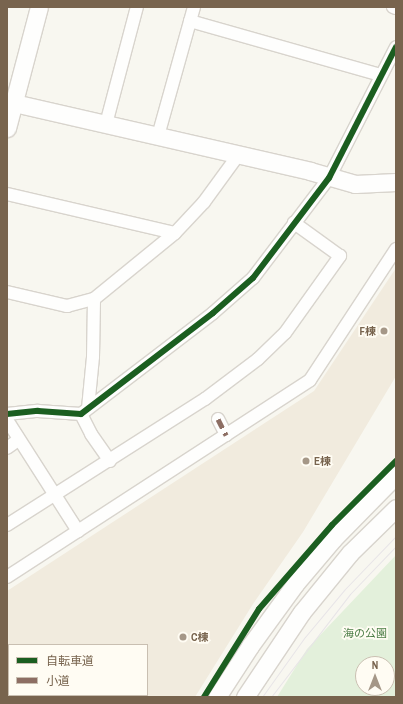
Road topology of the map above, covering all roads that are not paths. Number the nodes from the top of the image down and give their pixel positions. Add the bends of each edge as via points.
1 (39, 7) edge
2 (138, 7) edge
3 (194, 7) edge
4 (393, 7) edge
5 (396, 8) edge
6 (190, 21) junction
7 (396, 47) edge
8 (381, 75) junction
9 (14, 103) junction
10 (106, 124) junction
11 (7, 128) edge
12 (158, 136) junction
13 (239, 154) junction
14 (329, 178) junction
15 (396, 182) edge
16 (7, 194) edge
17 (294, 223) junction
18 (175, 232) junction
19 (396, 249) edge
20 (7, 292) edge
21 (94, 299) junction
22 (85, 411) junction
23 (7, 414) edge
24 (218, 419) dead end
25 (7, 420) edge
26 (226, 435) junction
27 (18, 440) junction
28 (7, 448) edge
29 (110, 461) junction
30 (396, 475) edge
31 (54, 495) junction
32 (396, 508) edge
33 (7, 526) edge
34 (78, 531) junction
35 (7, 577) edge
36 (217, 697) edge
37 (245, 697) edge

1 - 9 street
2 - 10 street
3 - 6 street
4 - 5 street
6 - 8 street
6 - 12 street
7 - 8 street
8 - 14 street
9 - 10 street
9 - 11 street
10 - 12 street
12 - 13 street
13 - 14 street
13 - 18 street via 204,202
14 - 15 street via 367,185
14 - 17 street
16 - 18 street
17 - 22 street via 253,278 213,313
17 - 29 street via 340,256 307,306 285,333 258,359 205,399
18 - 21 street
19 - 26 street via 310,380
20 - 21 street via 67,306 84,304
21 - 22 street via 93,357
22 - 23 street
22 - 29 street via 91,434
24 - 26 street
25 - 27 street
26 - 34 street
27 - 28 street
27 - 31 street
29 - 31 street
30 - 36 street via 332,539 295,584
31 - 33 street
31 - 34 street
32 - 37 street via 350,553 302,612
34 - 35 street

